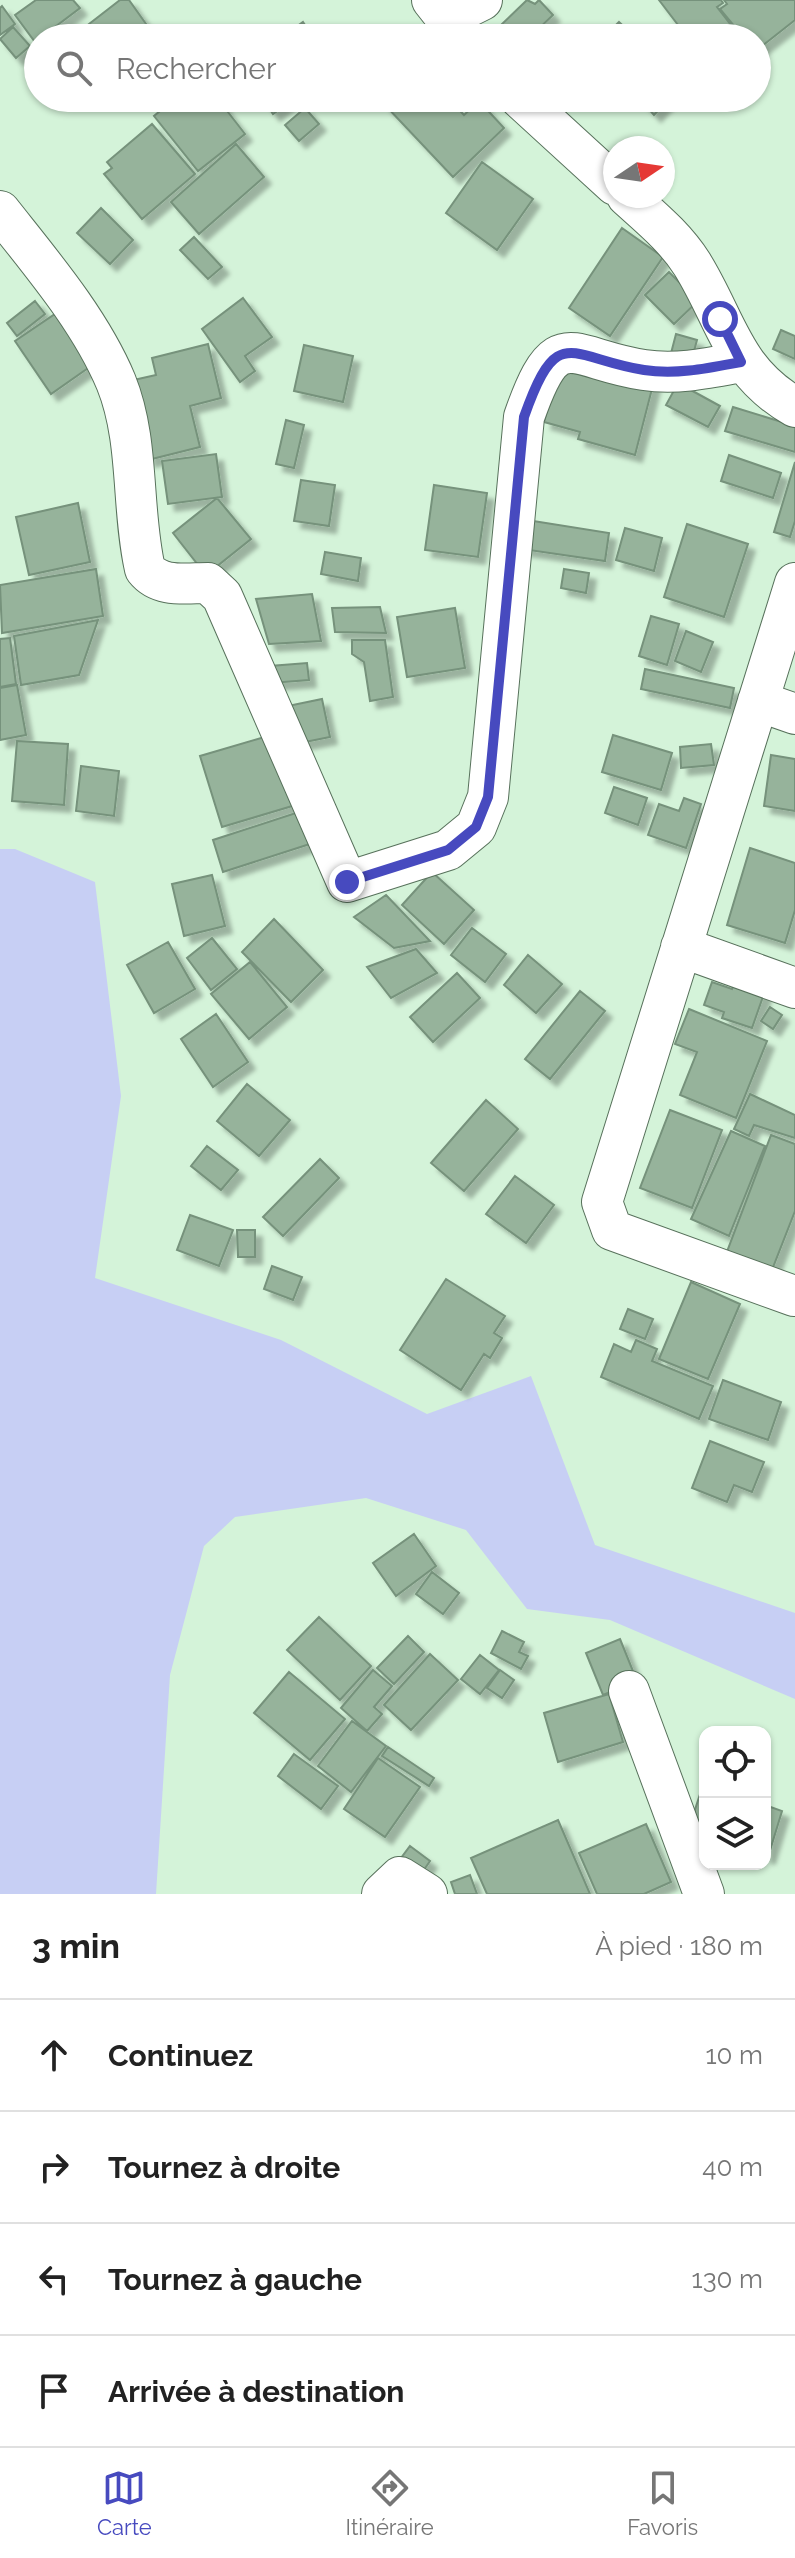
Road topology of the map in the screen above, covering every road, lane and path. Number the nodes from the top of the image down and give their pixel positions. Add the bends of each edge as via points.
1 (482, 0) edge
2 (447, 19) edge
3 (535, 112) edge
4 (603, 174) edge
5 (640, 208) edge
6 (0, 211) edge
7 (741, 362) junction
8 (795, 407) edge
9 (795, 583) edge
10 (758, 701) junction
11 (795, 714) edge
12 (681, 947) junction
13 (795, 988) edge
14 (794, 1296) edge
15 (629, 1691) dead end
16 (382, 1894) edge
17 (427, 1894) edge
18 (704, 1894) edge

1 - 2 street
3 - 4 street
5 - 7 street via 691,263
6 - 7 street via 80,318 116,383 131,451 145,569 164,582 208,583 222,596 347,882 448,850 476,827 488,797 524,417 546,366 557,356 581,351 642,370 670,372
7 - 8 street via 774,395
9 - 10 street
10 - 11 street
10 - 12 street
12 - 13 street
12 - 14 street via 602,1202 605,1217 612,1230
15 - 18 street
16 - 17 street via 400,1877

